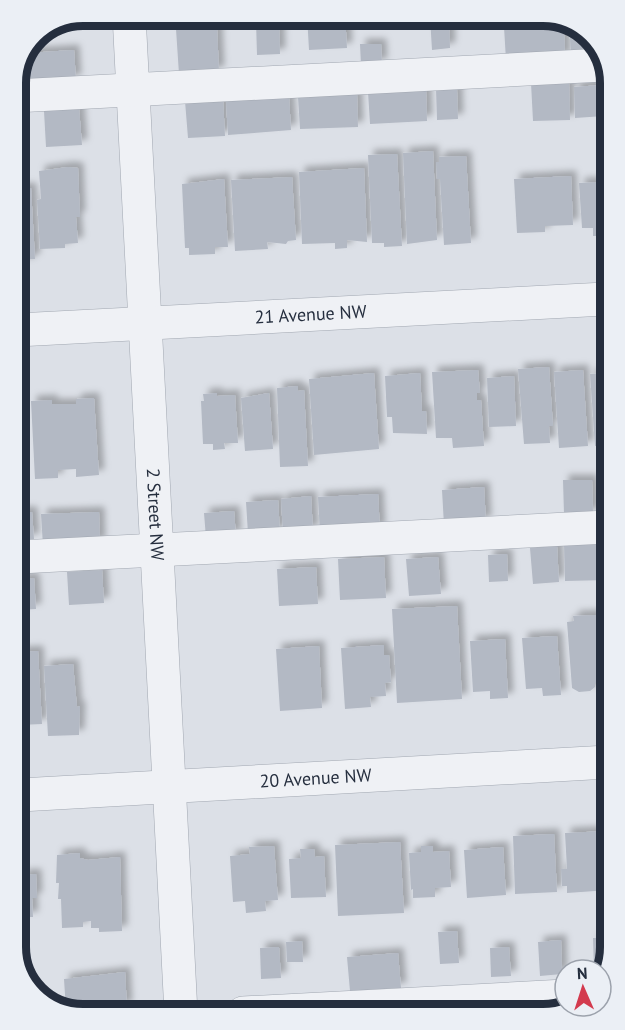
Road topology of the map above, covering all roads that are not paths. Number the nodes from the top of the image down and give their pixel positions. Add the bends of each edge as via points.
1 (130, 26) edge
2 (597, 65) edge
3 (133, 90) junction
4 (26, 95) edge
5 (600, 299) edge
6 (144, 323) junction
7 (26, 330) edge
8 (600, 527) edge
9 (157, 549) junction
10 (26, 557) edge
11 (600, 762) edge
12 (169, 787) junction
13 (26, 795) edge
14 (553, 997) edge
15 (181, 1004) edge
16 (413, 1004) edge

1 - 3 street, 2 Street NW
2 - 3 street
3 - 4 street
3 - 6 street, 2 Street NW
5 - 6 street, 21 Avenue NW
6 - 7 street, 21 Avenue NW
6 - 9 street, 2 Street NW
8 - 9 street
9 - 10 street
9 - 12 street, 2 Street NW
11 - 12 street, 20 Avenue NW
12 - 13 street, 20 Avenue NW
12 - 15 street, 2 Street NW
14 - 16 street

